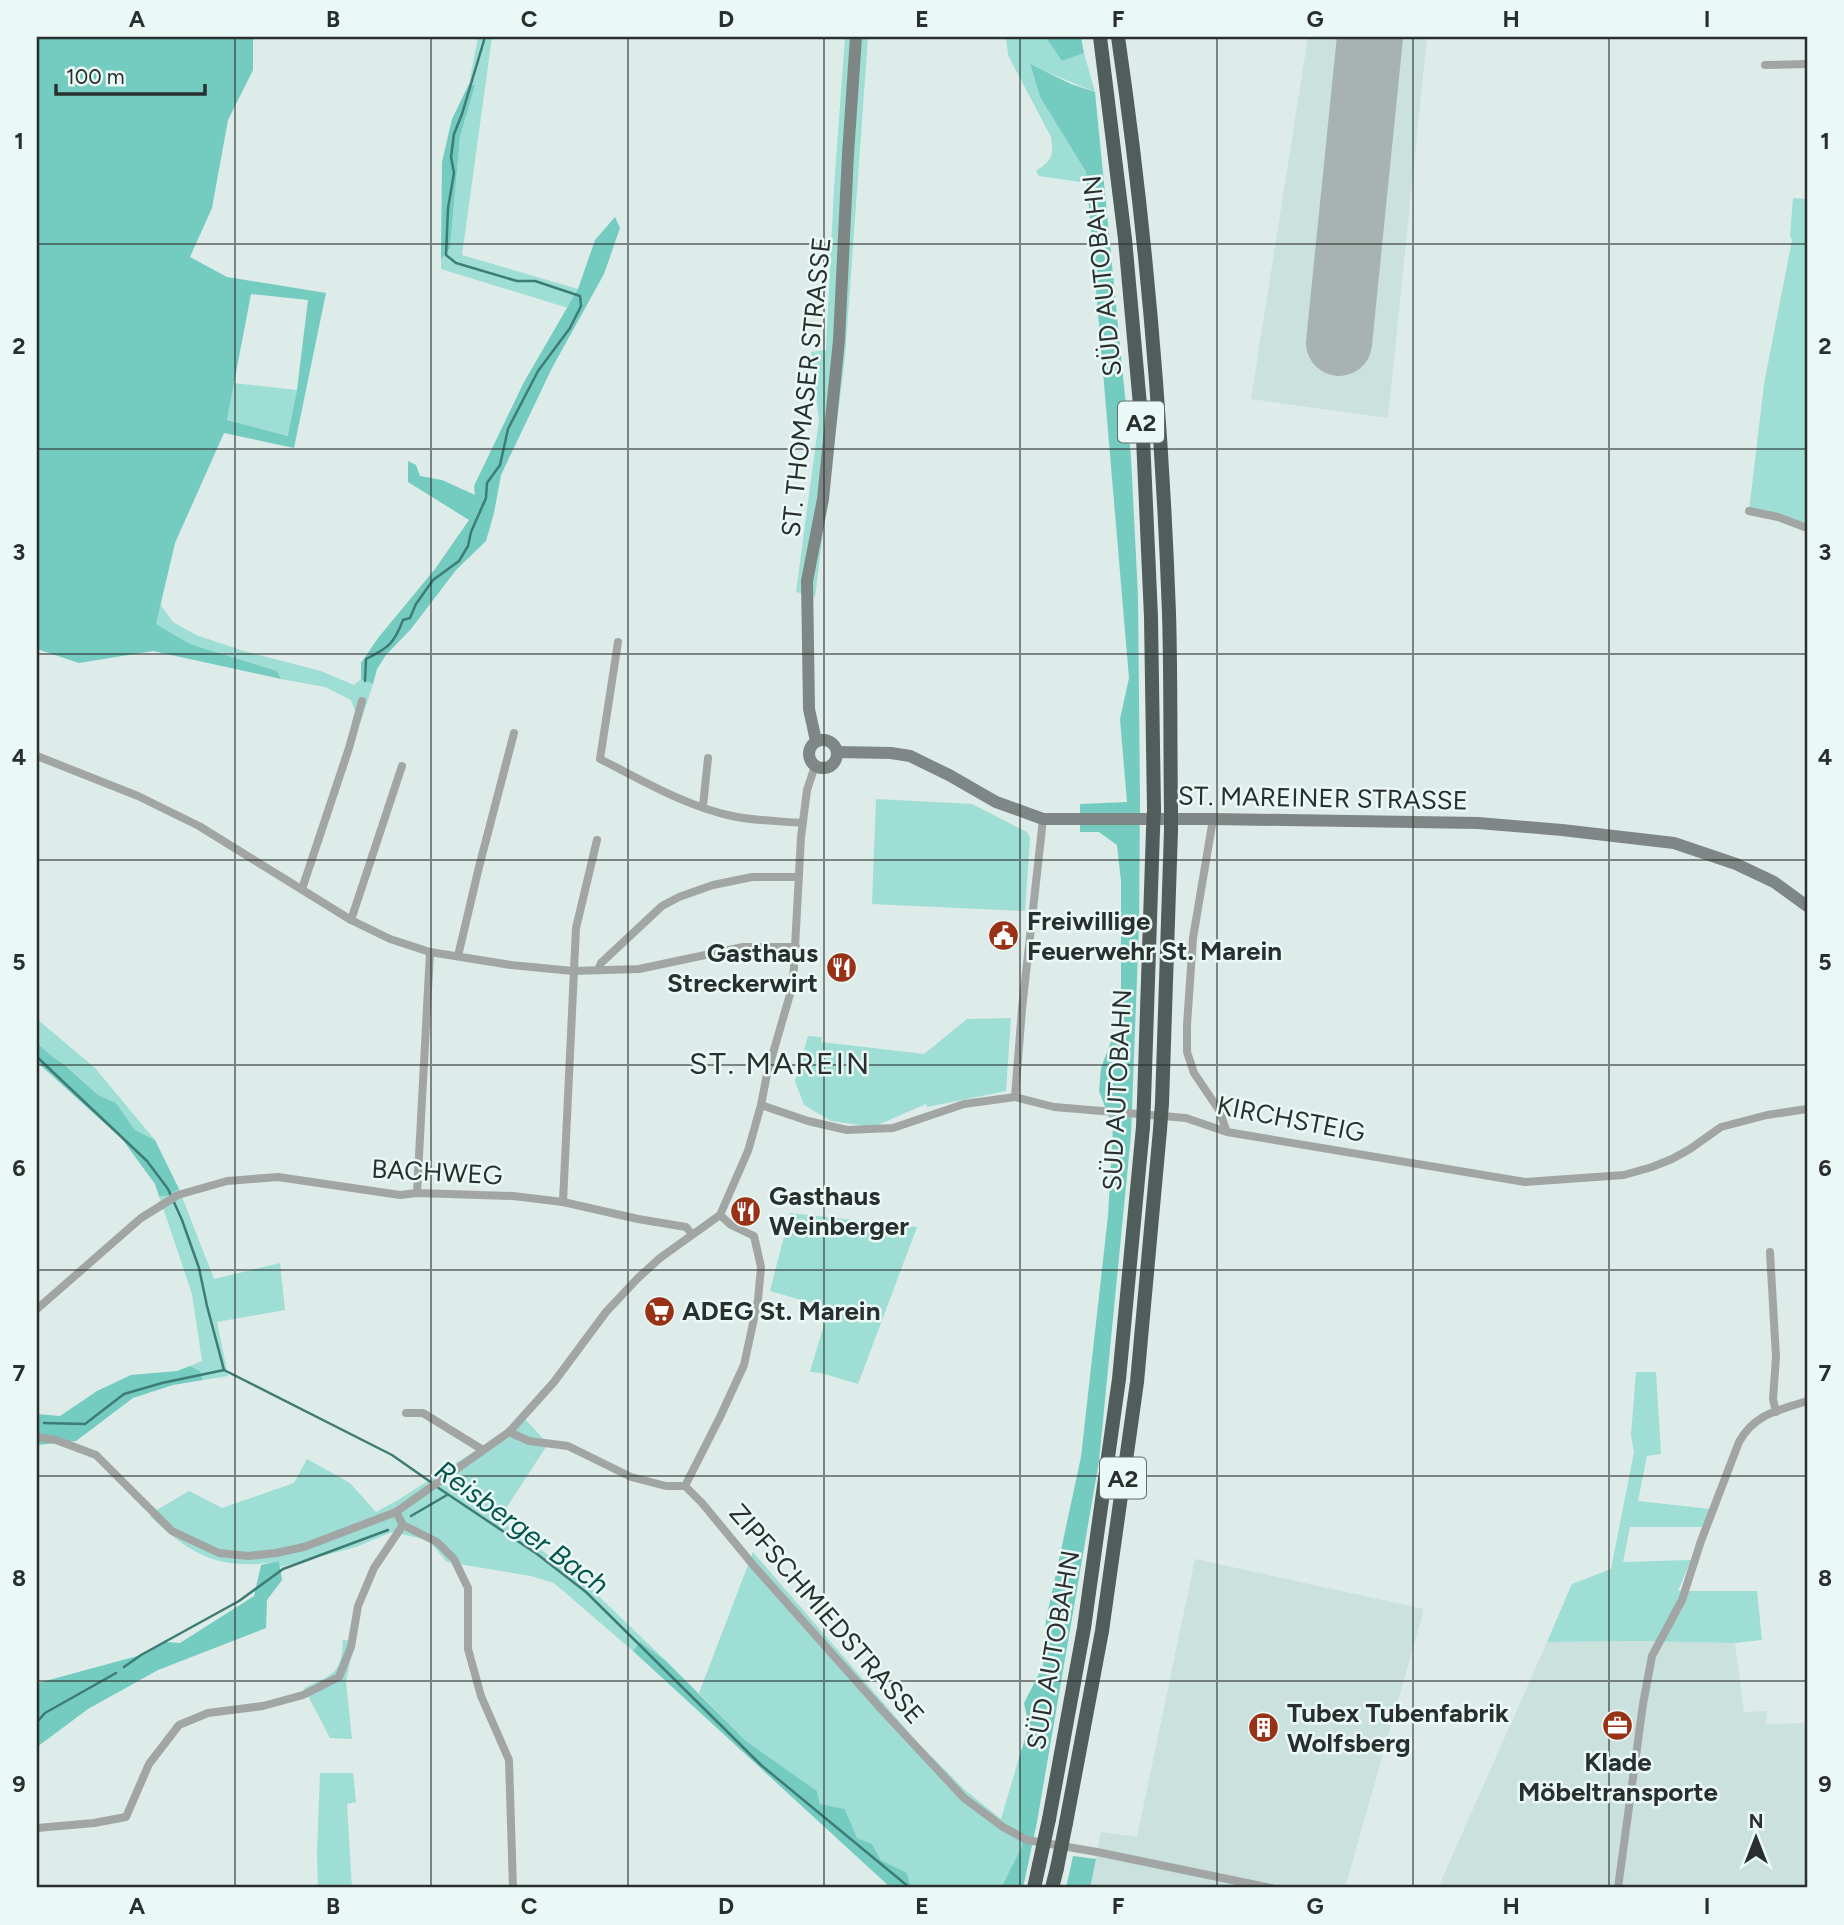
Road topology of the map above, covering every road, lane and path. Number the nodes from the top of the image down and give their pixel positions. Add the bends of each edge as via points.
1 (856, 37) edge
2 (1100, 37) edge
3 (1118, 37) edge
4 (1807, 64) edge
5 (1765, 65) dead end
6 (1749, 510) dead end
7 (1807, 528) edge
8 (618, 642) dead end
9 (362, 701) dead end
10 (514, 733) dead end
11 (816, 741) junction
12 (837, 752) junction
13 (37, 756) edge
14 (708, 758) dead end
15 (402, 766) dead end
16 (815, 766) junction
17 (703, 806) junction
18 (1043, 819) junction
19 (1213, 819) junction
20 (803, 823) junction
21 (597, 840) dead end
22 (798, 877) junction
23 (302, 889) junction
24 (1807, 906) edge
25 (351, 920) junction
26 (796, 947) junction
27 (430, 952) junction
28 (458, 956) junction
29 (598, 970) junction
30 (573, 971) junction
31 (1015, 1097) junction
32 (761, 1105) junction
33 (1807, 1109) edge
34 (1227, 1132) junction
35 (417, 1193) junction
36 (562, 1202) junction
37 (720, 1215) junction
38 (692, 1234) junction
39 (1770, 1252) dead end
40 (37, 1309) edge
41 (1807, 1401) edge
42 (1776, 1412) junction
43 (406, 1413) dead end
44 (509, 1432) junction
45 (37, 1437) edge
46 (483, 1450) junction
47 (685, 1486) junction
48 (396, 1512) junction
49 (403, 1525) junction
50 (37, 1828) edge
51 (513, 1888) edge
52 (1034, 1888) edge
53 (1052, 1888) edge
54 (1271, 1888) edge
55 (1618, 1888) edge

1 - 11 main road, ST. THOMASER STRASSE via 839,340 823,499 807,581 809,709
2 - 52 highway, SÜD AUTOBAHN / A2, bridge via 1143,438 1151,617 1154,810 1144,1101 1119,1379 1084,1628
3 - 53 highway, SÜD AUTOBAHN / A2, bridge via 1142,233 1160,437 1169,615 1171,830 1162,1103 1137,1382 1102,1631
4 - 5 street
6 - 7 street
8 - 17 street via 600,759
9 - 23 street
10 - 28 street
11 - 12 main road via 832,743
11 - 16 main road via 808,755
12 - 16 main road via 830,767
12 - 18 main road, ST. MAREINER STRASSE via 910,755 996,802
13 - 23 street via 199,826
14 - 17 street
15 - 25 street
16 - 20 street
17 - 20 street via 750,819
18 - 19 main road, ST. MAREINER STRASSE
18 - 31 street
19 - 24 main road, ST. MAREINER STRASSE via 1478,823 1674,843 1745,868
19 - 34 street via 1193,938 1187,1052
20 - 22 street
21 - 30 street via 576,928
22 - 26 street
22 - 29 street via 752,877 680,897 662,906
23 - 25 street
25 - 27 street
26 - 29 street via 743,947 639,969
26 - 32 street via 793,984
27 - 28 street
27 - 35 street
28 - 30 street
29 - 30 street
30 - 36 street
31 - 32 street, KIRCHSTEIG via 964,1104 893,1128 847,1130
31 - 34 street, KIRCHSTEIG via 1054,1107 1186,1118
32 - 37 street via 748,1151
33 - 34 street, KIRCHSTEIG via 1721,1127 1672,1159 1624,1175 1525,1182
35 - 36 street, BACHWEG
35 - 40 street, BACHWEG via 400,1195 278,1177 227,1181 178,1195 141,1218
36 - 38 street, BACHWEG via 686,1227
37 - 38 street
37 - 47 street via 754,1236 761,1267 758,1300 744,1365
38 - 44 street via 660,1258 606,1312 554,1382
39 - 42 street
41 - 42 street
42 - 55 street via 1757,1419 1739,1442 1682,1600 1652,1656
43 - 46 street via 423,1412
44 - 46 street
44 - 47 street via 529,1441 568,1446 631,1477
45 - 48 street via 96,1455 172,1531 219,1553 248,1556 304,1547
46 - 48 street
47 - 54 street, ZIPFSCHMIEDSTRASSE via 964,1798 1003,1827 1027,1840
48 - 49 street
49 - 50 street via 374,1569 339,1678 303,1695 208,1713 179,1725 149,1764 126,1818
49 - 51 street via 437,1542 454,1559 468,1588 468,1649 481,1696 509,1760

